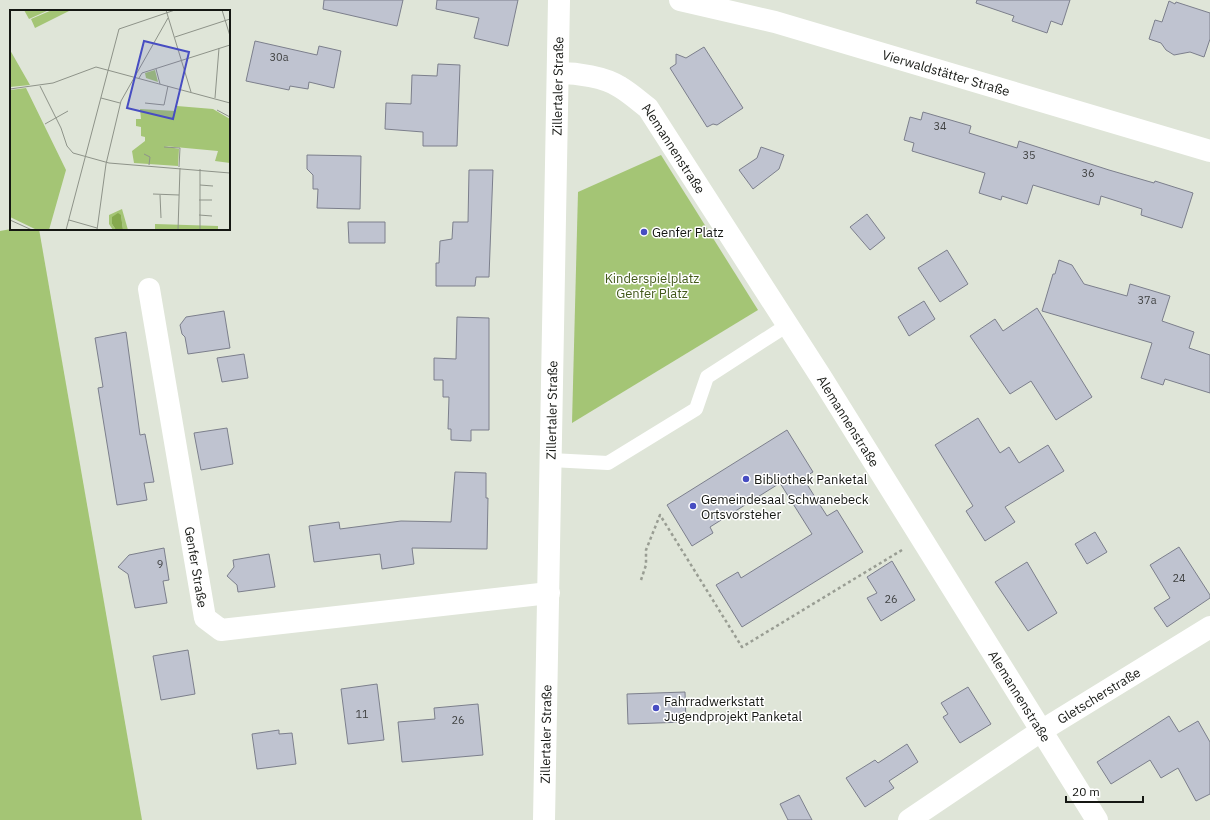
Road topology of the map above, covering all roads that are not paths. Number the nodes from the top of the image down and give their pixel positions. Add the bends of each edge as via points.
1 (559, 0) edge
2 (680, 0) edge
3 (559, 73) junction
4 (1210, 151) edge
5 (149, 289) dead end
6 (786, 326) junction
7 (550, 460) junction
8 (549, 593) junction
9 (1210, 628) edge
10 (1041, 731) junction
11 (544, 820) edge
12 (908, 820) edge
13 (1097, 820) edge

1 - 3 street, Zillertaler Straße
2 - 4 street, Vierwaldstätter Straße via 775,22
3 - 6 street, Alemannenstraße via 574,73 619,86 648,108
3 - 7 street, Zillertaler Straße
5 - 8 street, Genfer Straße via 205,618 221,630
6 - 7 lane via 707,377 696,410 608,462
6 - 10 street, Alemannenstraße via 821,377
7 - 8 street, Zillertaler Straße
8 - 11 street, Zillertaler Straße
9 - 10 street, Gletscherstraße
10 - 12 street, Gletscherstraße
10 - 13 street, Alemannenstraße

